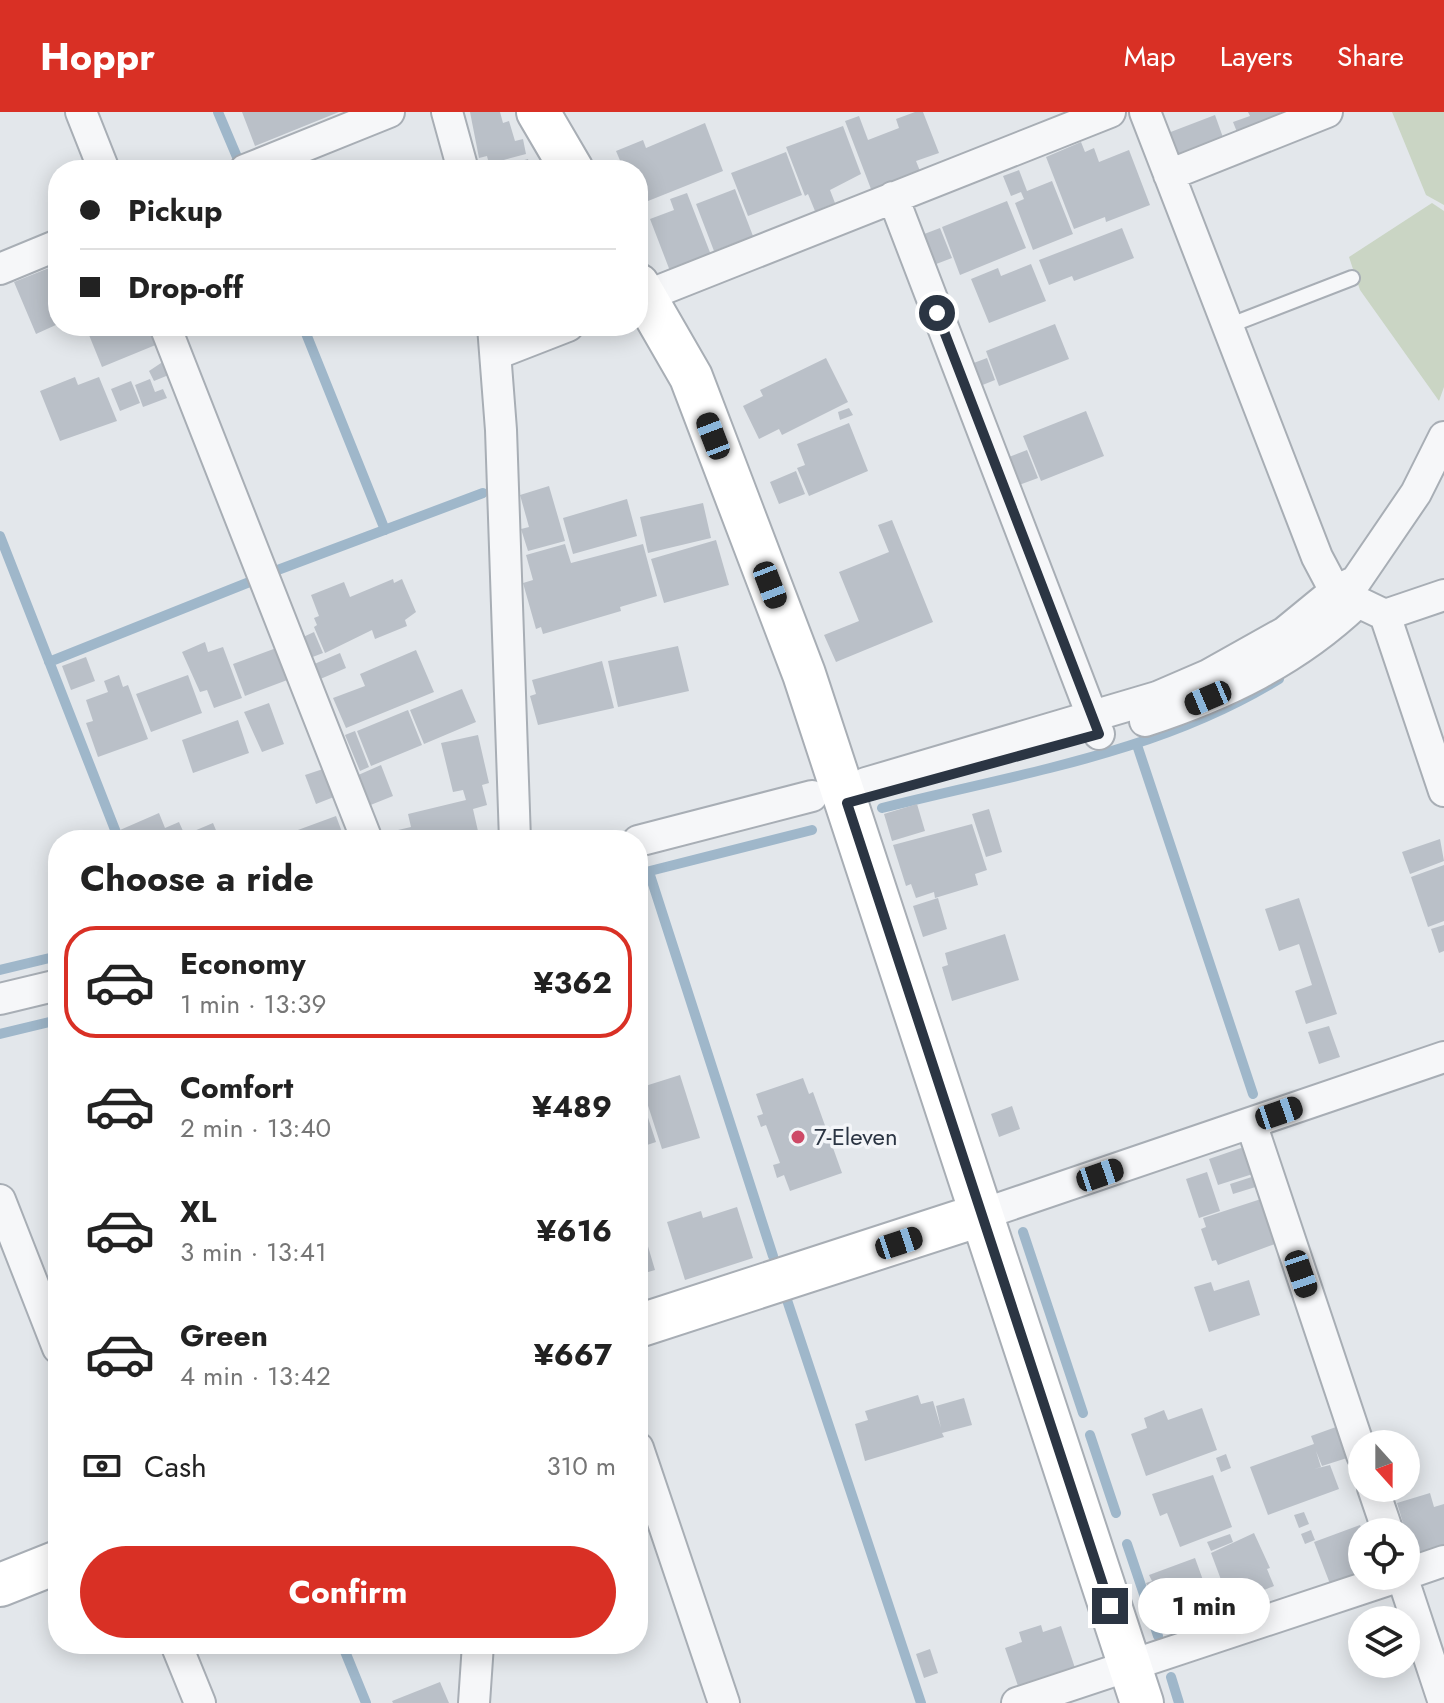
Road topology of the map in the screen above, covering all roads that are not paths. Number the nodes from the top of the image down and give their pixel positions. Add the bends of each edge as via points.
1 (81, 112) edge
2 (389, 112) edge
3 (447, 112) edge
4 (538, 112) edge
5 (1110, 112) edge
6 (1145, 112) edge
7 (1327, 112) edge
8 (100, 160) edge
9 (270, 160) edge
10 (460, 160) edge
11 (566, 160) edge
12 (1169, 175) junction
13 (893, 197) junction
14 (48, 249) edge
15 (0, 269) edge
16 (1352, 278) dead end
17 (648, 290) edge
18 (648, 306) edge
19 (1228, 326) junction
20 (169, 336) edge
21 (515, 336) edge
22 (494, 340) edge
23 (1444, 437) edge
24 (1444, 595) edge
25 (1346, 597) junction
26 (1385, 615) junction
27 (1096, 726) junction
28 (1444, 791) edge
29 (842, 794) junction
30 (363, 830) edge
31 (515, 830) edge
32 (648, 839) edge
33 (48, 971) edge
34 (0, 983) edge
35 (48, 987) edge
36 (0, 999) edge
37 (1444, 1057) edge
38 (1251, 1123) junction
39 (0, 1200) edge
40 (980, 1215) junction
41 (48, 1322) edge
42 (648, 1323) edge
43 (1354, 1430) edge
44 (648, 1478) edge
45 (1444, 1561) edge
46 (48, 1566) edge
47 (1420, 1569) edge
48 (0, 1585) edge
49 (1366, 1590) edge
50 (1408, 1590) edge
51 (180, 1654) edge
52 (477, 1654) edge
53 (1136, 1684) edge
54 (200, 1703) edge
55 (474, 1703) edge
56 (724, 1703) edge
57 (1017, 1703) edge
58 (1444, 1703) edge

1 - 8 street
2 - 9 street
3 - 10 street
4 - 11 street
5 - 13 street
6 - 12 street
7 - 12 street
12 - 19 street
13 - 17 street
13 - 27 street
14 - 15 street
16 - 19 lane
18 - 29 street via 691,377 804,674
19 - 25 street via 1317,557
20 - 30 street
21 - 22 street
22 - 31 street
23 - 25 street via 1416,493
24 - 26 street
25 - 26 street
25 - 27 street via 1208,675
26 - 28 street
27 - 29 street
29 - 32 street
29 - 40 street
33 - 34 street
35 - 36 street
37 - 38 street
38 - 40 street
38 - 43 street
39 - 41 street
40 - 42 street
40 - 53 street
44 - 56 street
45 - 47 street
46 - 48 street
49 - 53 street
50 - 58 street
51 - 54 street
52 - 55 street
53 - 57 street

